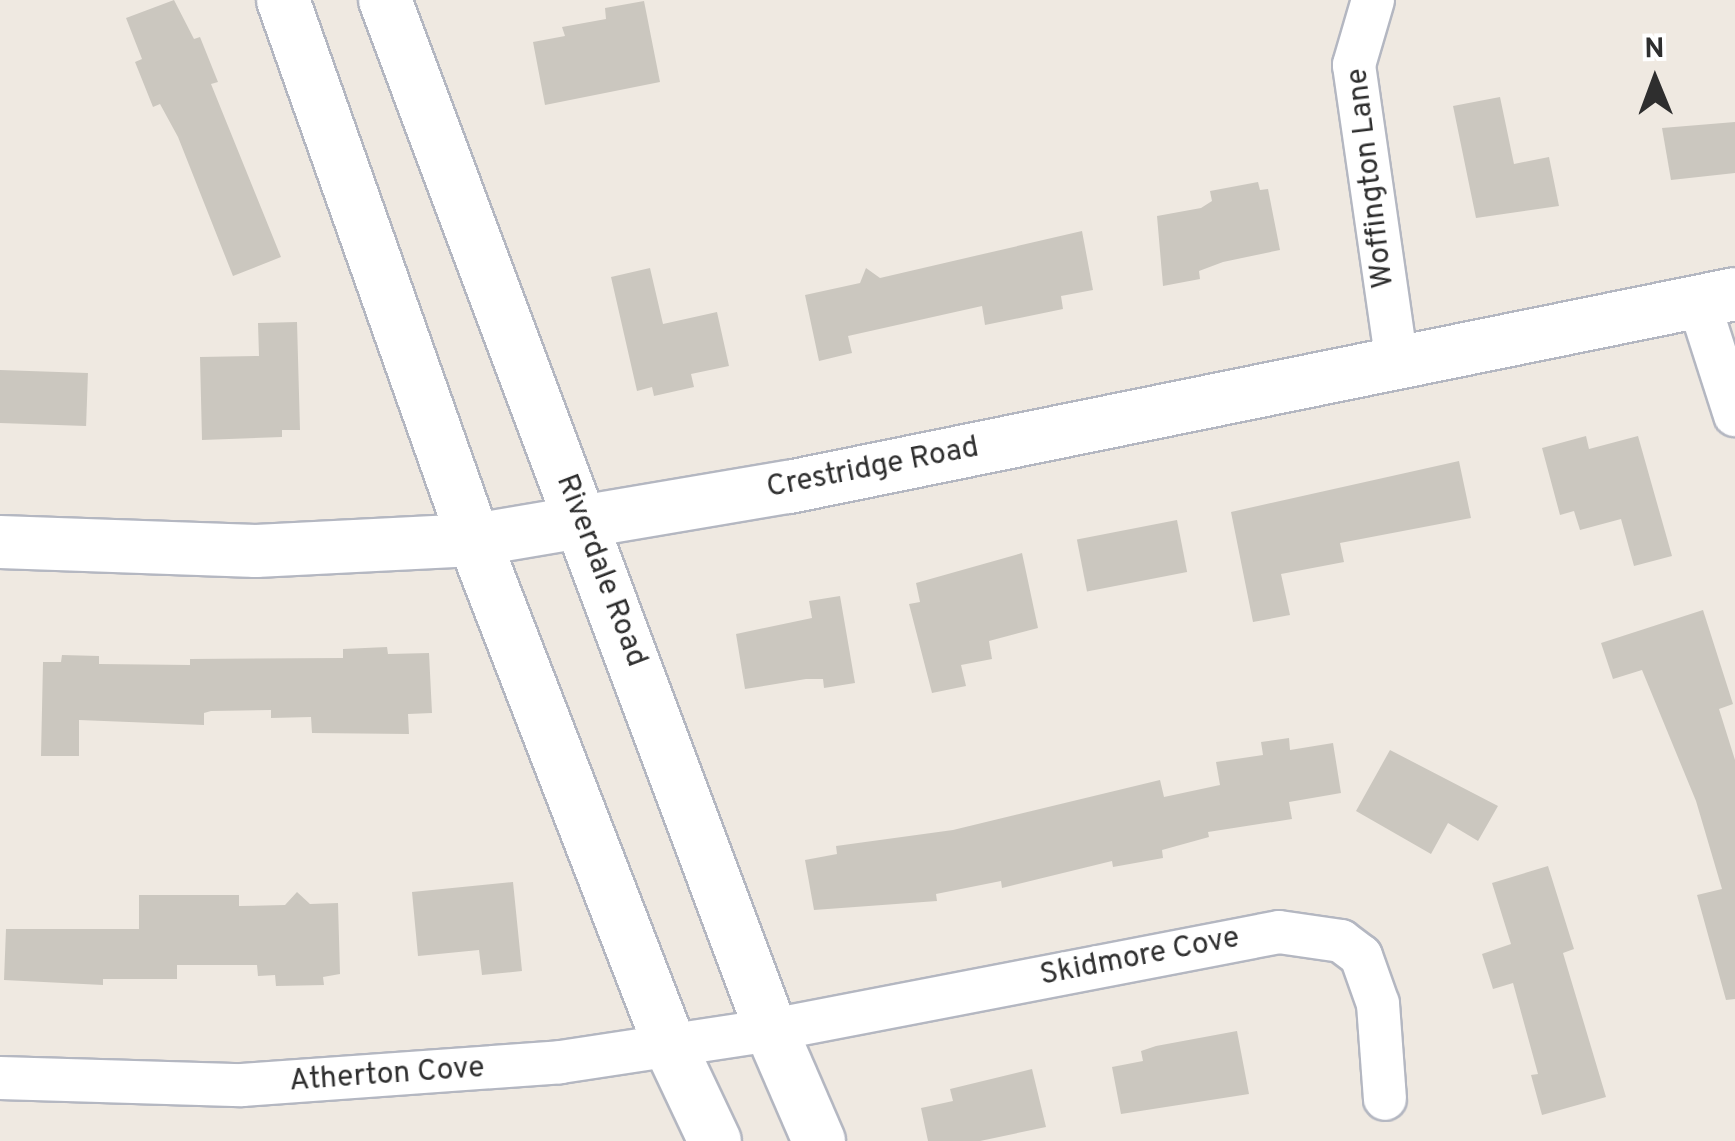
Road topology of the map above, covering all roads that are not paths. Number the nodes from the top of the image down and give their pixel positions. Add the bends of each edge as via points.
1 (283, 0) edge
2 (385, 0) edge
3 (1373, 0) edge
4 (1716, 297) edge
5 (1396, 358) junction
6 (1735, 415) edge
7 (582, 523) junction
8 (474, 540) junction
9 (0, 542) edge
10 (771, 1030) junction
11 (670, 1046) junction
12 (0, 1078) edge
13 (1386, 1099) dead end
14 (715, 1141) edge
15 (819, 1141) edge

1 - 8 street
2 - 7 street, Riverdale Road
3 - 5 street, Woffington Lane via 1354,66
4 - 5 street, Crestridge Road
4 - 6 street
5 - 7 street, Crestridge Road via 789,487
7 - 8 street, Crestridge Road
7 - 10 street, Riverdale Road
8 - 9 street, Crestridge Road via 256,551
8 - 11 street
10 - 11 street, Atherton Cove
10 - 13 street, Skidmore Cove via 1244,938 1313,933 1361,956 1372,980
10 - 15 street, Riverdale Road
11 - 12 street, Atherton Cove via 336,1082 165,1085
11 - 14 street

